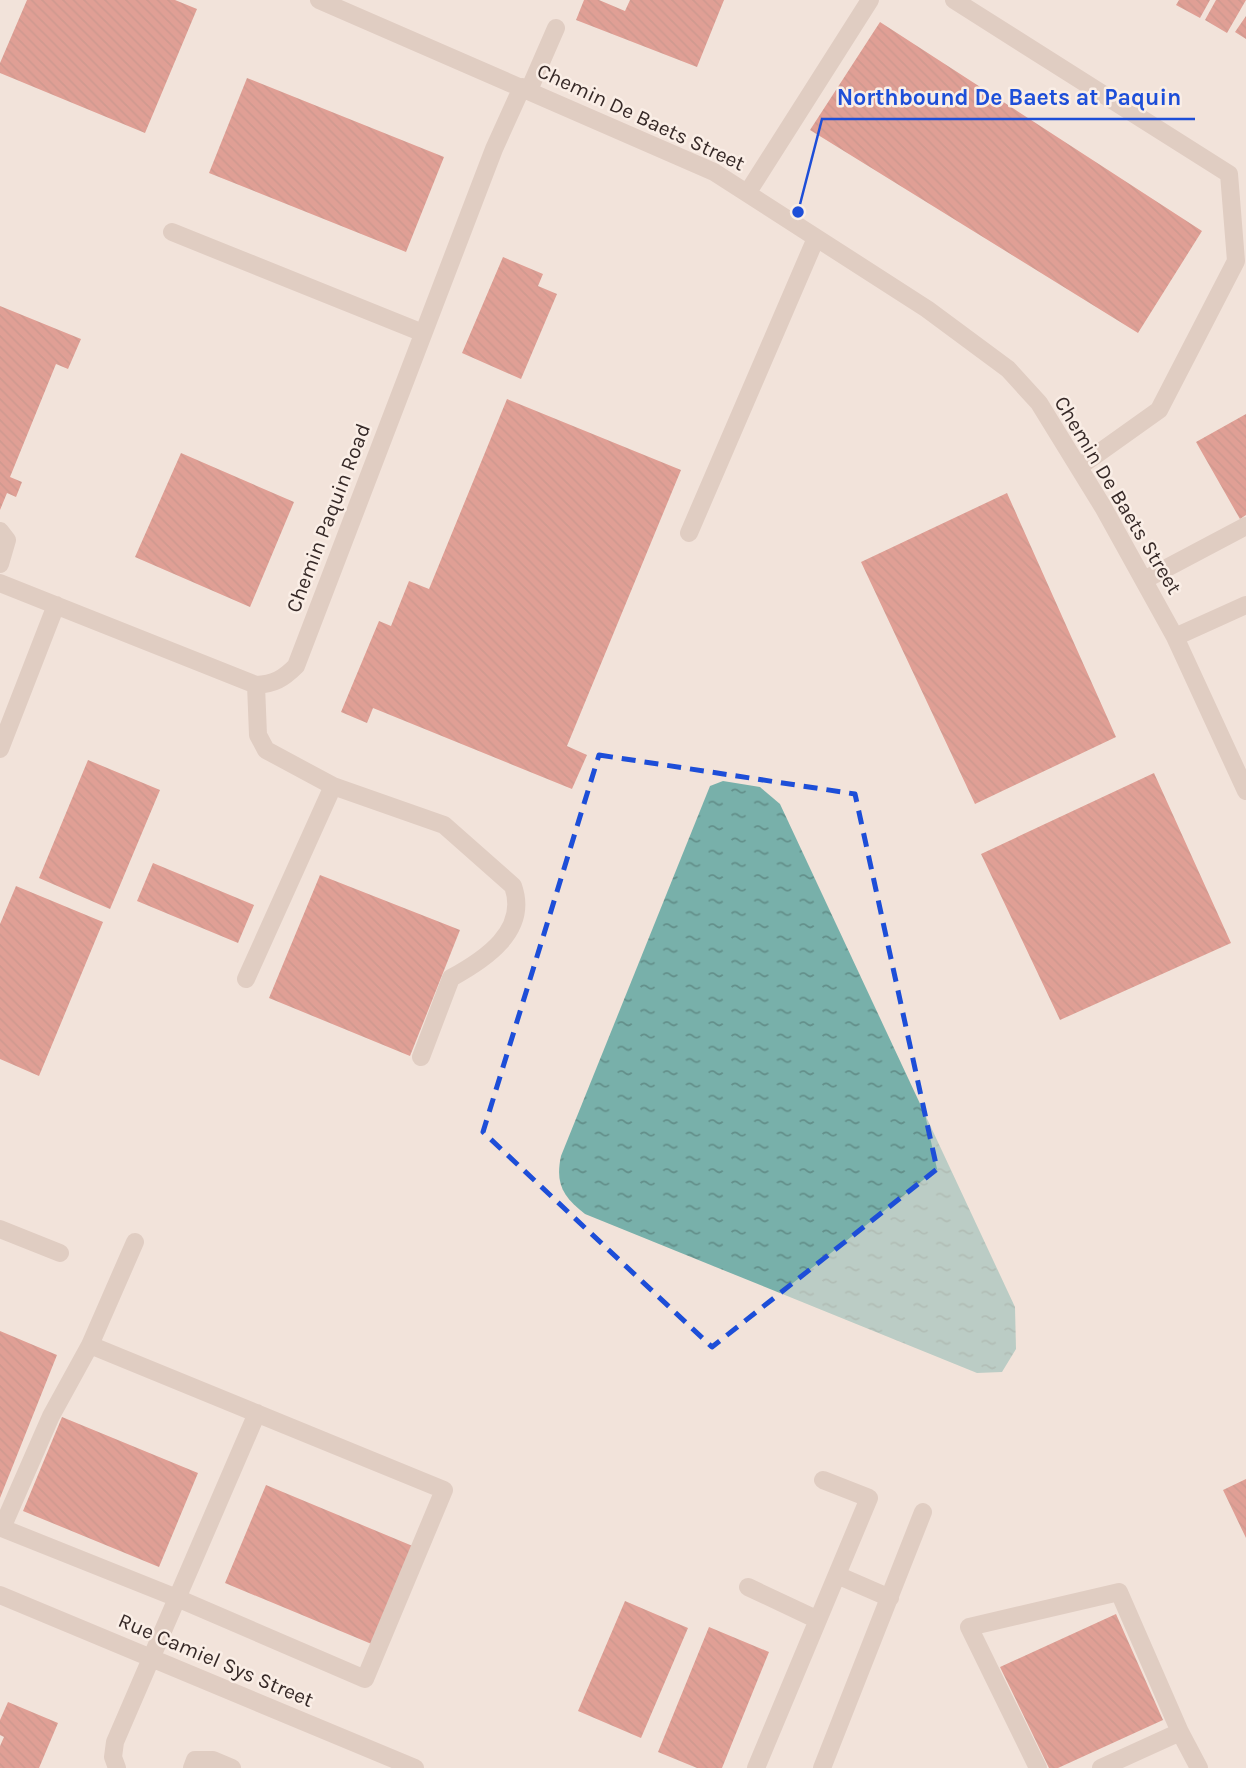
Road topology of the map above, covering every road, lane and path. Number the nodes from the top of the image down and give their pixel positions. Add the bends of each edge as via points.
1 (319, 0) edge
2 (870, 0) edge
3 (954, 0) edge
4 (555, 28) dead end
5 (525, 89) junction
6 (748, 192) junction
7 (172, 232) dead end
8 (816, 238) junction
9 (423, 333) junction
10 (1079, 467) junction
11 (1246, 526) edge
12 (0, 531) edge
13 (689, 533) dead end
14 (0, 564) edge
15 (1144, 580) junction
16 (0, 583) edge
17 (1246, 605) edge
18 (57, 606) junction
19 (1175, 637) junction
20 (256, 685) junction
21 (0, 748) edge
22 (333, 786) junction
23 (1246, 791) edge
24 (246, 979) dead end
25 (421, 1057) dead end
26 (0, 1229) edge
27 (135, 1242) dead end
28 (60, 1253) dead end
29 (90, 1345) junction
30 (257, 1413) junction
31 (823, 1480) dead end
32 (923, 1512) dead end
33 (1, 1528) edge
34 (836, 1575) junction
35 (748, 1587) dead end
36 (0, 1595) edge
37 (177, 1598) junction
38 (890, 1598) junction
39 (818, 1620) junction
40 (151, 1657) junction
41 (1180, 1732) junction
42 (117, 1768) edge
43 (192, 1768) edge
44 (232, 1768) edge
45 (415, 1768) edge
46 (756, 1768) edge
47 (822, 1768) edge
48 (1038, 1768) edge
49 (1101, 1768) edge
50 (1199, 1768) edge

1 - 5 street, Chemin De Baets Street
2 - 6 street
3 - 10 street via 1229,174 1236,261 1159,410
4 - 5 street, Chemin Paquin Road
5 - 6 street, Chemin De Baets Street via 658,146
5 - 9 street, Chemin Paquin Road via 494,149
6 - 8 street, Chemin De Baets Street
7 - 9 street
8 - 10 street, Chemin De Baets Street via 972,339 1008,369 1039,403
8 - 13 street
9 - 20 street, Chemin Paquin Road via 296,666 271,684
10 - 15 street, Chemin De Baets Street
11 - 15 street
12 - 14 street via 7,540
15 - 19 street, Chemin De Baets Street
16 - 18 street
17 - 19 street
18 - 20 street
18 - 21 street
19 - 23 street, Chemin De Baets Street
20 - 22 street via 260,744
22 - 24 street
22 - 25 street via 444,825 513,887 517,898 509,931 496,949 451,978
26 - 28 street
27 - 29 street
29 - 30 street
29 - 33 street via 51,1416
30 - 37 street
30 - 37 street via 444,1490 365,1679
31 - 34 street via 869,1498
32 - 38 street
33 - 37 street
34 - 38 street
34 - 39 street
35 - 39 street
36 - 40 street, Rue Camiel Sys Street
37 - 40 street
38 - 47 street
39 - 46 street
40 - 42 street via 115,1742
40 - 45 street, Rue Camiel Sys Street
41 - 48 street via 1119,1592 969,1628
41 - 49 street
41 - 50 street
43 - 44 street via 195,1760 204,1758

